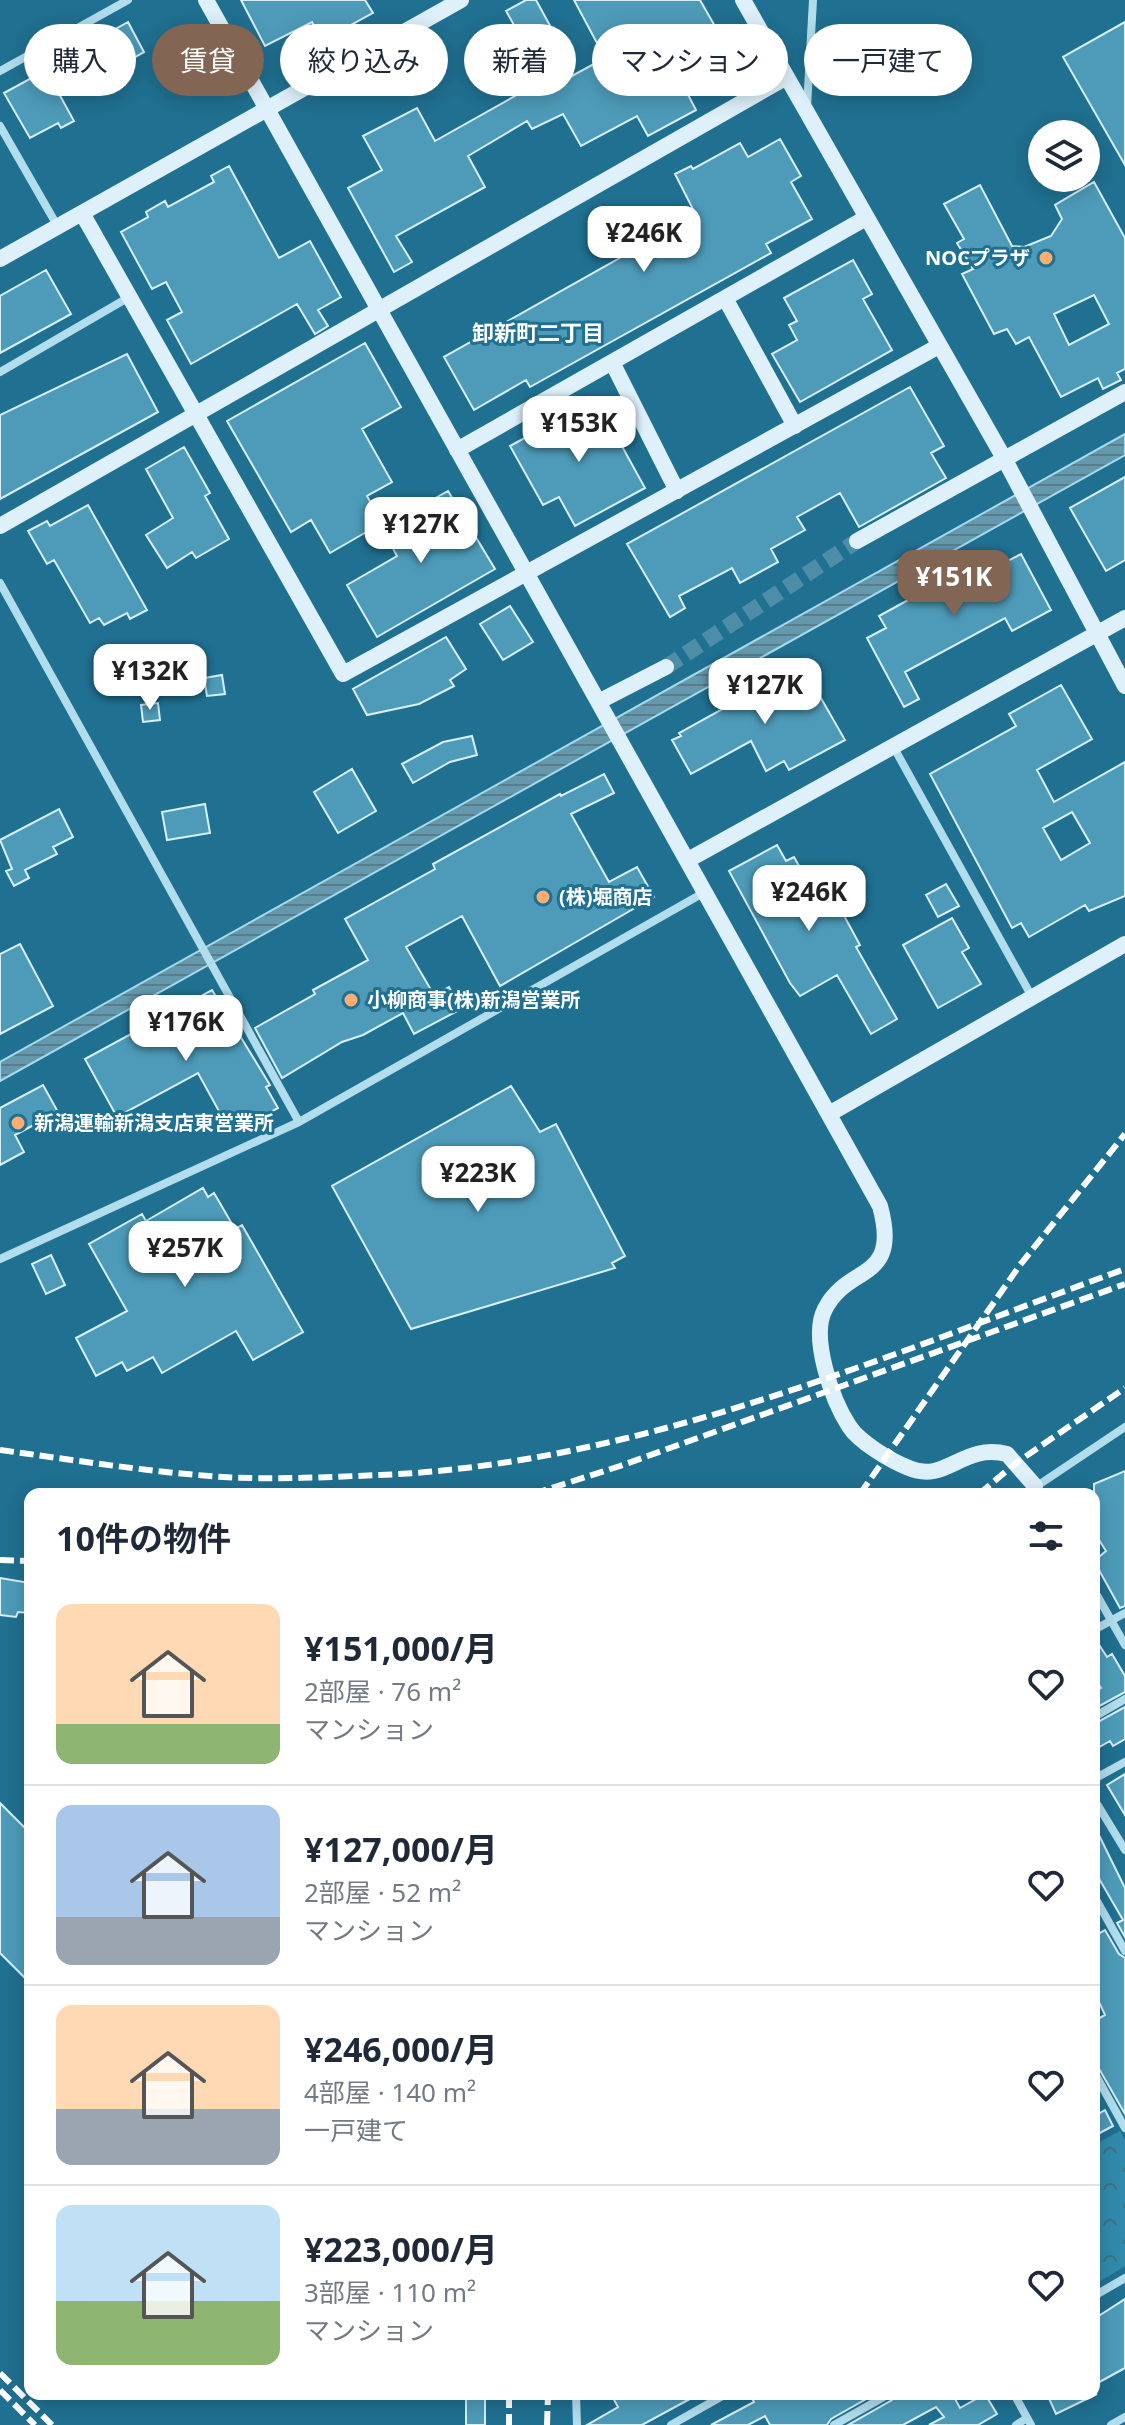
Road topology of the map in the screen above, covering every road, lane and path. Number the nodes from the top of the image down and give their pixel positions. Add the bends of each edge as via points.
1 (128, 0) edge
2 (206, 0) edge
3 (461, 0) edge
4 (743, 0) edge
5 (813, 0) edge
6 (756, 24) edge
7 (0, 71) edge
8 (788, 83) edge
9 (754, 96) edge
10 (265, 111) junction
11 (807, 116) junction
12 (0, 126) edge
13 (82, 213) junction
14 (866, 218) junction
15 (58, 227) junction
16 (0, 259) edge
17 (131, 296) junction
18 (725, 298) junction
19 (380, 310) junction
20 (939, 346) junction
21 (612, 362) junction
22 (0, 372) edge
23 (1125, 392) edge
24 (196, 412) junction
25 (795, 426) junction
26 (457, 450) junction
27 (1005, 460) junction
28 (677, 491) junction
29 (0, 526) edge
30 (857, 541) tunnel mouth
31 (529, 573) junction
32 (0, 583) edge
33 (1125, 618) edge
34 (1096, 634) junction
35 (666, 667) tunnel mouth
36 (1125, 686) edge
37 (600, 701) junction
38 (893, 746) junction
39 (688, 860) junction
40 (706, 892) junction
41 (1125, 944) edge
42 (1032, 997) junction
43 (829, 1114) junction
44 (299, 1122) junction
45 (0, 1259) edge
46 (1125, 1427) edge
47 (1032, 1488) edge
48 (1038, 1488) edge
49 (1100, 1601) edge
50 (1125, 1613) edge
51 (1111, 1621) junction
52 (1100, 1627) edge
53 (1125, 1645) edge
54 (1125, 1699) edge
55 (1100, 1714) edge
56 (1125, 1762) edge
57 (1100, 1776) edge
58 (1100, 1809) edge
59 (1125, 1850) edge
60 (1100, 1907) edge
61 (1125, 1951) edge
62 (1100, 2083) edge
63 (1125, 2128) edge
64 (1125, 2278) edge
65 (1100, 2293) edge
66 (576, 2400) edge
67 (715, 2400) edge
68 (878, 2400) edge
69 (1017, 2400) edge
70 (1125, 2417) edge
71 (1029, 2422) edge
72 (577, 2425) edge
73 (671, 2425) edge
74 (834, 2425) edge
75 (1016, 2425) edge
76 (1111, 2425) edge

1 - 7 street
2 - 10 street
3 - 10 street
4 - 6 street
5 - 11 street
8 - 11 street
9 - 19 street
10 - 13 street
10 - 19 street
11 - 14 street
12 - 15 street
13 - 15 street
13 - 17 street
14 - 18 street
14 - 20 street
15 - 16 street
17 - 22 street
17 - 24 street
18 - 21 street
18 - 25 street
19 - 24 street
19 - 26 street
20 - 25 street
20 - 27 street
21 - 26 street
21 - 28 street
23 - 27 street
24 - 29 street
24 - 31 street via 343,674
25 - 28 street
26 - 31 street
27 - 30 street
27 - 34 street
28 - 31 street
31 - 37 street
32 - 44 street
33 - 34 street
34 - 36 street
34 - 38 street
35 - 37 street
37 - 39 street
38 - 39 street
38 - 42 street
39 - 40 street
40 - 43 street
40 - 44 street
41 - 42 street
42 - 43 street
43 - 47 street via 880,1206 885,1226 875,1265 835,1295 820,1319 820,1349 849,1426 898,1462 920,1471 940,1471 980,1451 1007,1454
44 - 45 street
46 - 48 street
49 - 51 street
50 - 51 street
51 - 52 street
51 - 53 street
54 - 55 street
56 - 57 street
58 - 59 street
60 - 61 street
62 - 63 street
64 - 65 street
66 - 72 street
67 - 73 street
68 - 74 street
69 - 71 street
70 - 76 street
71 - 75 street

